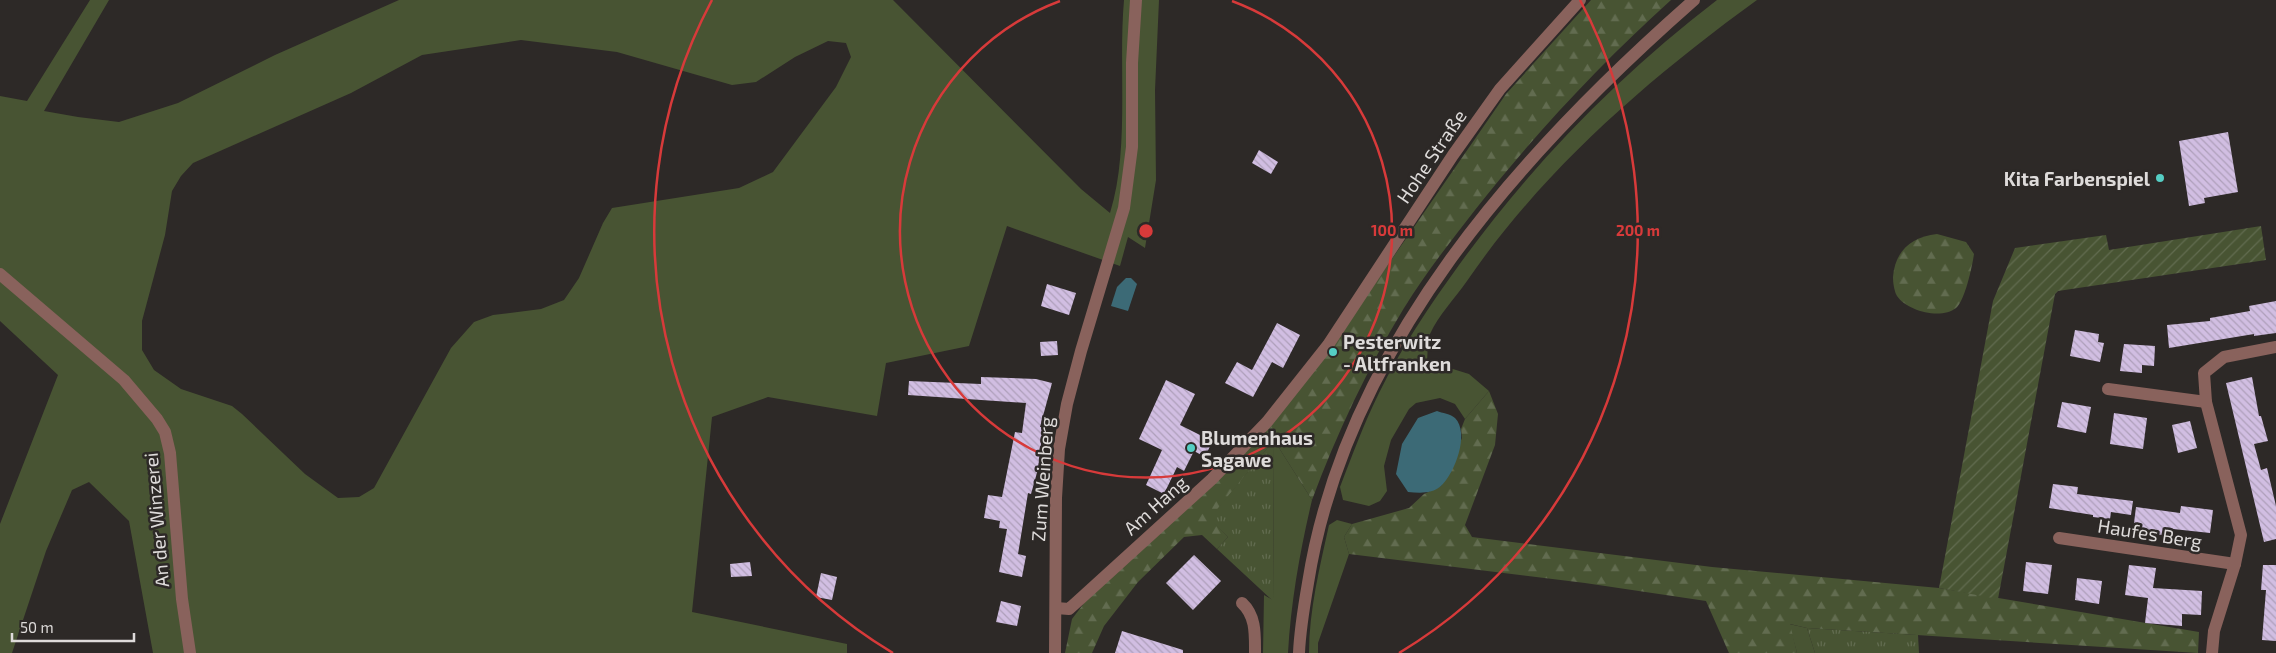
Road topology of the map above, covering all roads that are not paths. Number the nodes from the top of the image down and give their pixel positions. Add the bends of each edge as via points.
1 (1136, 0) edge
2 (1580, 0) edge
3 (1694, 0) edge
4 (0, 274) edge
5 (1328, 345) joint
6 (2276, 347) edge
7 (2108, 389) dead end
8 (2206, 402) junction
9 (2059, 538) dead end
10 (2235, 564) junction
11 (1242, 603) dead end
12 (1056, 608) junction
13 (190, 653) edge
14 (1055, 653) edge
15 (1255, 653) edge
16 (1300, 653) edge
17 (2212, 653) edge

1 - 12 street, Zum Weinberg via 1132,148 1120,226 1081,351 1059,450
2 - 5 street, Hohe Straße via 1500,89
3 - 16 street via 1572,115 1508,188 1441,273 1383,366 1342,453 1315,537
4 - 13 street, An der Winzerei via 124,380 143,400 165,432 170,453 182,599
5 - 12 street, Am Hang via 1261,430 1212,479 1079,600 1069,608
6 - 8 street via 2224,357 2204,373
7 - 8 street
8 - 10 street via 2241,535
9 - 10 street, Haufes Berg
10 - 17 street via 2214,631
11 - 15 street via 1250,610 1255,630
12 - 14 street, Zum Weinberg

